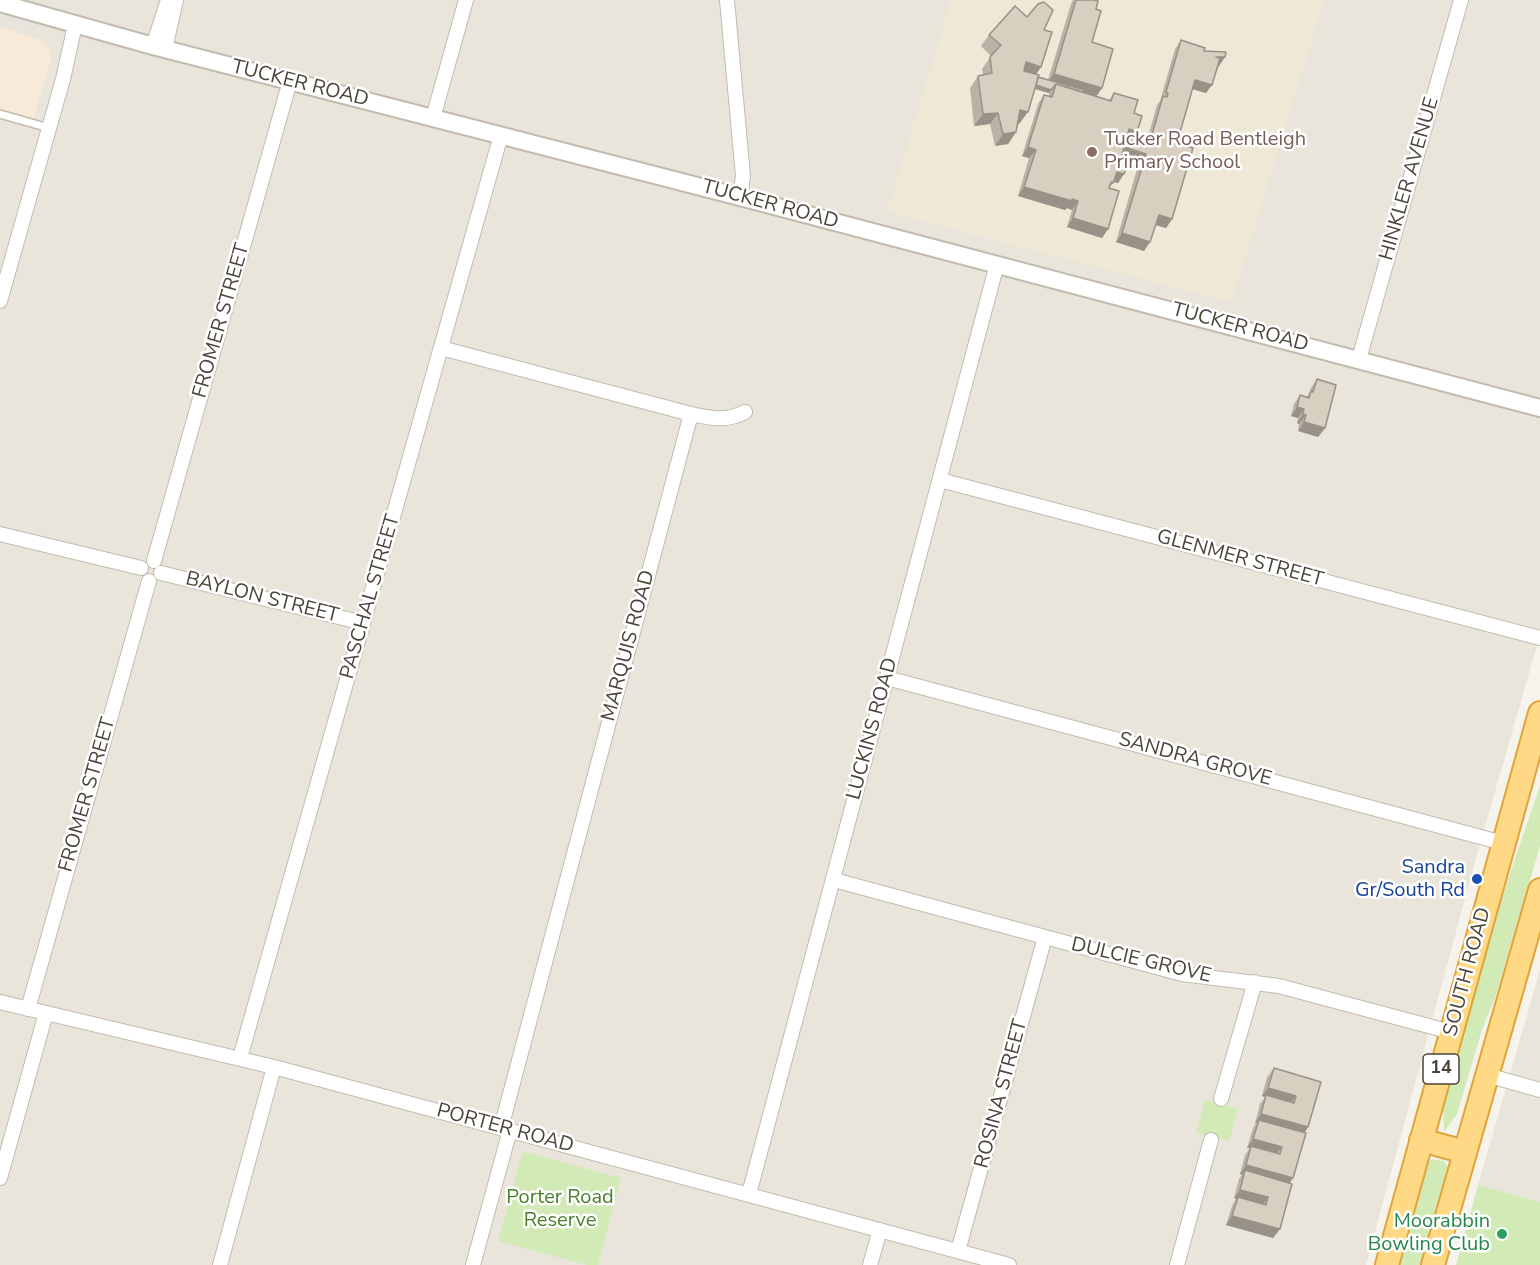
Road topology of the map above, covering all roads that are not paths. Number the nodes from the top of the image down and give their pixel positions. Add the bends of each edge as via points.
1 (168, 0) edge
2 (176, 0) edge
3 (466, 0) edge
4 (728, 0) edge
5 (1461, 0) edge
6 (0, 3) edge
7 (79, 26) junction
8 (159, 48) junction
9 (290, 81) junction
10 (0, 114) edge
11 (433, 118) junction
12 (50, 128) junction
13 (501, 135) junction
14 (740, 197) junction
15 (997, 264) junction
16 (0, 301) edge
17 (441, 348) junction
18 (1359, 359) junction
19 (1540, 408) edge
20 (745, 412) dead end
21 (691, 414) junction
22 (940, 480) junction
23 (0, 534) edge
24 (158, 567) junction
25 (141, 568) junction
26 (149, 581) junction
27 (363, 623) junction
28 (1540, 638) edge
29 (887, 678) junction
30 (1539, 723) edge
31 (1503, 843) junction
32 (834, 880) junction
33 (1540, 890) edge
34 (1045, 937) junction
35 (1255, 982) junction
36 (0, 1002) edge
37 (28, 1009) junction
38 (46, 1013) junction
39 (1451, 1032) junction
40 (240, 1058) junction
41 (274, 1067) junction
42 (1487, 1075) junction
43 (1540, 1090) edge
44 (1221, 1099) dead end
45 (506, 1129) junction
46 (1211, 1140) dead end
47 (1421, 1140) junction
48 (1465, 1152) junction
49 (0, 1178) edge
50 (749, 1194) junction
51 (879, 1230) junction
52 (958, 1251) junction
53 (220, 1265) edge
54 (473, 1265) edge
55 (870, 1265) edge
56 (1009, 1265) edge
57 (1177, 1265) edge
58 (1387, 1265) edge
59 (1433, 1265) edge

1 - 8 street
2 - 8 street
3 - 11 street
4 - 14 street via 743,176
5 - 18 street, HINKLER AVENUE
6 - 7 street, TUCKER ROAD
7 - 8 street, TUCKER ROAD
7 - 12 street via 78,47 63,79
8 - 9 street, TUCKER ROAD
9 - 11 street, TUCKER ROAD
9 - 24 street, FROMER STREET
10 - 12 lane
11 - 13 street, TUCKER ROAD
12 - 16 street
13 - 14 street, TUCKER ROAD
13 - 17 street, PASCHAL STREET
14 - 15 street, TUCKER ROAD
15 - 18 street, TUCKER ROAD
15 - 22 street, LUCKINS ROAD
17 - 21 street
17 - 27 street, PASCHAL STREET
18 - 19 street, TUCKER ROAD
20 - 21 street via 729,419
21 - 45 street, MARQUIS ROAD
22 - 28 street, GLENMER STREET
22 - 29 street, LUCKINS ROAD
23 - 25 street
24 - 25 street via 148,561
24 - 26 street via 155,581
24 - 27 street, BAYLON STREET
25 - 26 street via 143,578
26 - 37 street, FROMER STREET
27 - 40 street, PASCHAL STREET
29 - 31 street, SANDRA GROVE
29 - 32 street, LUCKINS ROAD
30 - 31 highway, SOUTH ROAD / 14
31 - 39 highway, SOUTH ROAD / 14
32 - 34 street, DULCIE GROVE
32 - 50 street, LUCKINS ROAD
33 - 42 highway, 14
34 - 35 street, DULCIE GROVE via 1191,976
34 - 52 street, ROSINA STREET
35 - 39 street, DULCIE GROVE via 1287,987
35 - 44 street
36 - 37 street, PORTER ROAD
37 - 38 street, PORTER ROAD
38 - 40 street, PORTER ROAD
38 - 49 street
39 - 47 highway, SOUTH ROAD / 14
40 - 41 street, PORTER ROAD
41 - 45 street, PORTER ROAD
41 - 53 street
42 - 43 street
42 - 48 highway, 14
45 - 50 street, PORTER ROAD
45 - 54 street, MARQUIS ROAD
46 - 57 street
47 - 48 highway
47 - 58 highway, SOUTH ROAD / 14
48 - 59 highway, 14
50 - 51 street, PORTER ROAD
51 - 52 street, PORTER ROAD
51 - 55 street
52 - 56 street, PORTER ROAD

